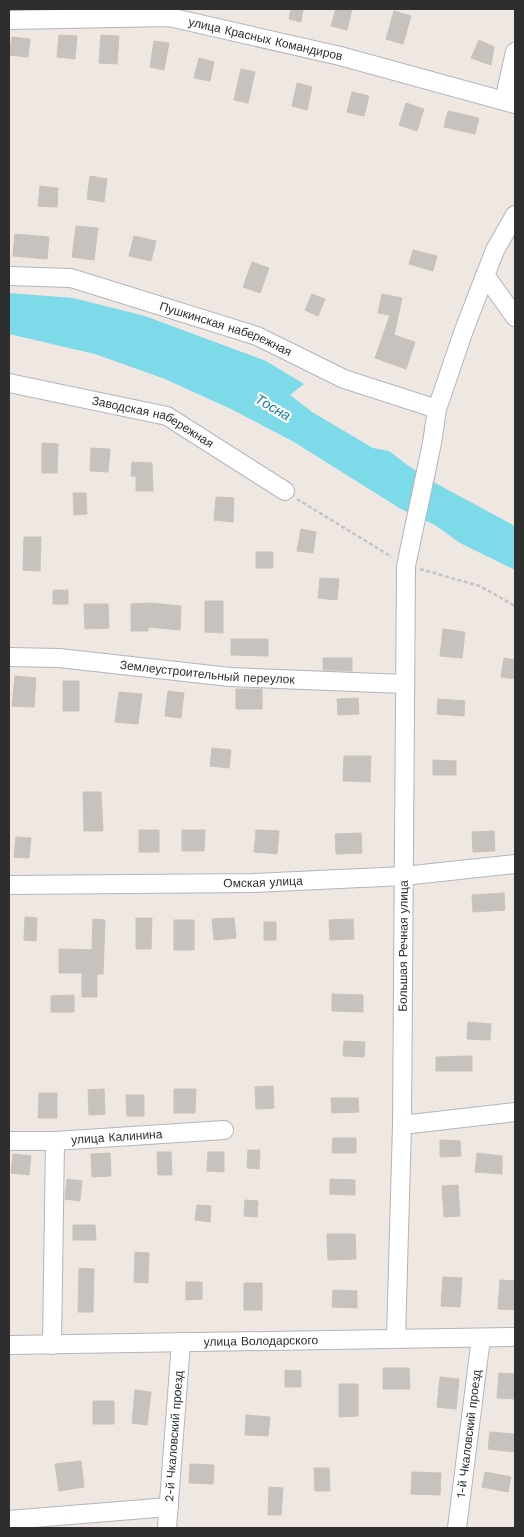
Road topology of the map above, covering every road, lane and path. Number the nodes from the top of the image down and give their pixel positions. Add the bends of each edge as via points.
1 (169, 13) edge
2 (9, 20) edge
3 (515, 52) edge
4 (509, 102) edge
5 (515, 215) edge
6 (485, 275) junction
7 (9, 276) edge
8 (515, 317) edge
9 (9, 383) edge
10 (436, 409) junction
11 (285, 492) dead end
12 (9, 657) edge
13 (404, 684) junction
14 (515, 864) edge
15 (404, 876) junction
16 (9, 885) edge
17 (515, 1112) edge
18 (402, 1125) junction
19 (224, 1130) dead end
20 (9, 1141) edge
21 (55, 1141) junction
22 (515, 1336) edge
23 (396, 1338) junction
24 (481, 1338) junction
25 (181, 1342) junction
26 (9, 1345) edge
27 (52, 1345) junction
28 (169, 1507) junction
29 (9, 1520) edge
30 (167, 1528) edge
31 (457, 1528) edge

1 - 2 street, улица Красных Командиров
1 - 4 street, улица Красных Командиров
3 - 4 street
5 - 6 street, Большая Речная улица
6 - 8 street
6 - 10 street, Большая Речная улица
7 - 10 street, Пушкинская набережная via 71,278 239,330 344,379
9 - 11 street, Заводская набережная via 167,416
10 - 13 street, Большая Речная улица via 406,566
12 - 13 street, Землеустроительный переулок via 59,658 230,677
13 - 15 street, Большая Речная улица
14 - 15 street, Омская улица
15 - 16 street, Омская улица via 254,883
15 - 18 street, Большая Речная улица
17 - 18 street
18 - 23 street, Большая Речная улица
19 - 21 street, улица Калинина
20 - 21 street, улица Калинина
21 - 27 street
22 - 24 street, улица Володарского
23 - 24 street, улица Володарского
23 - 25 street, улица Володарского
24 - 31 street, 1-й Чкаловский проезд
25 - 27 street, улица Володарского
25 - 28 street, 2-й Чкаловский проезд
26 - 27 street, улица Володарского
28 - 29 street
28 - 30 street, 2-й Чкаловский проезд

